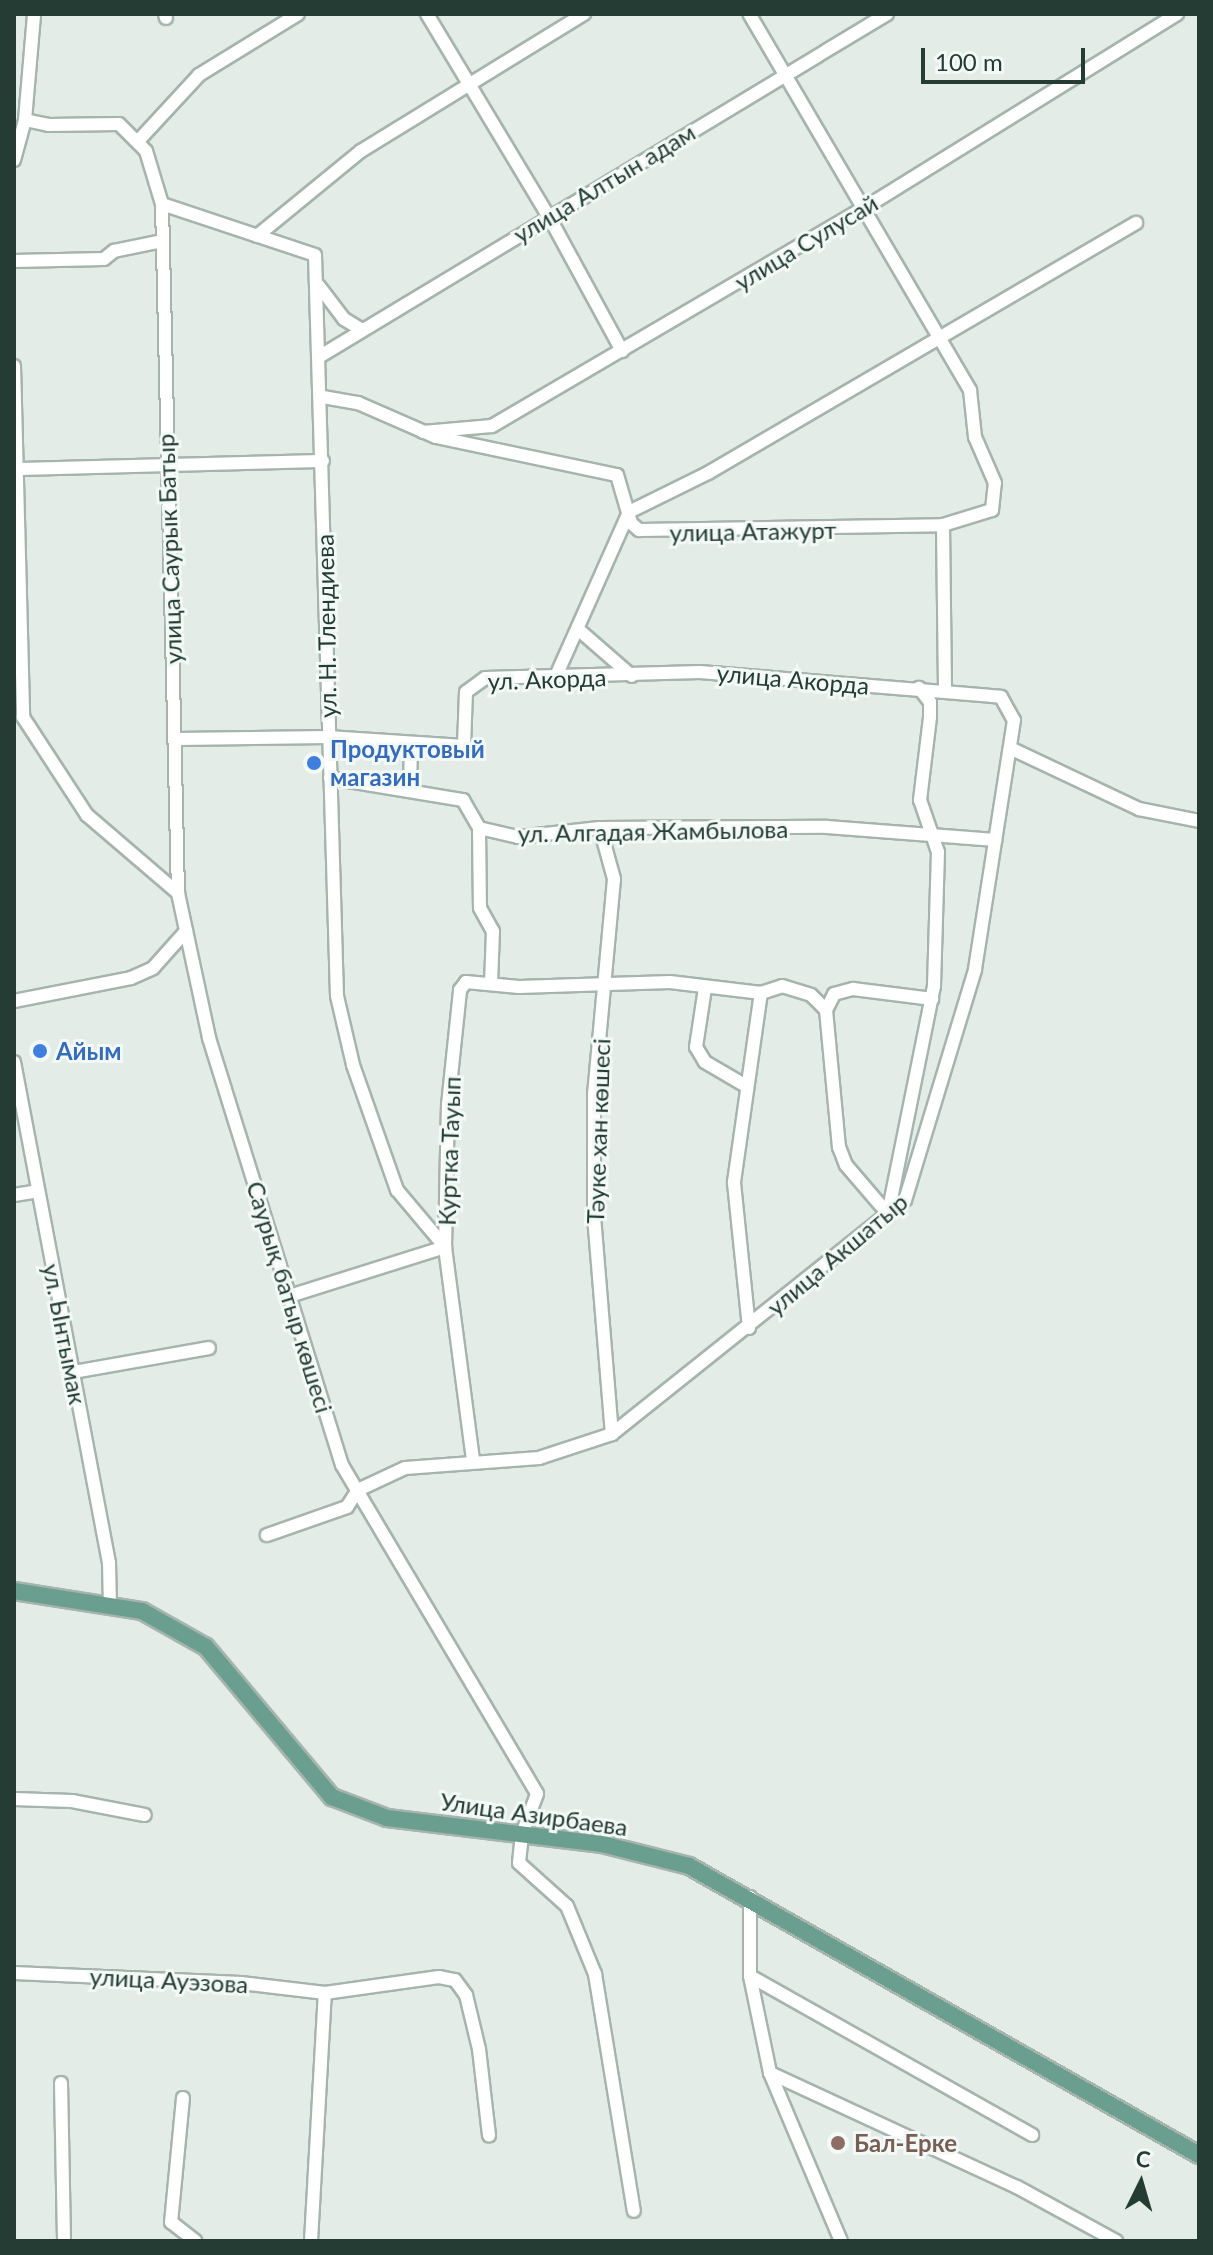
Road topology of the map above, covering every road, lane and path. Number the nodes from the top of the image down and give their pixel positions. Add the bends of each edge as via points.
1 (34, 14) edge
2 (298, 14) edge
3 (427, 14) edge
4 (584, 14) edge
5 (749, 14) edge
6 (887, 14) edge
7 (1177, 14) edge
8 (784, 76) junction
9 (468, 84) junction
10 (25, 120) junction
11 (140, 139) junction
12 (14, 160) edge
13 (162, 204) junction
14 (866, 207) junction
15 (548, 215) junction
16 (1136, 223) dead end
17 (257, 236) junction
18 (162, 241) junction
19 (14, 261) edge
20 (317, 283) junction
21 (362, 330) junction
22 (942, 336) junction
23 (622, 351) junction
24 (322, 355) junction
25 (14, 366) edge
26 (323, 397) junction
27 (422, 432) junction
28 (323, 461) junction
29 (165, 466) junction
30 (17, 469) junction
31 (629, 512) junction
32 (943, 525) junction
33 (579, 630) junction
34 (556, 676) junction
35 (632, 676) junction
36 (919, 688) junction
37 (945, 689) junction
38 (1001, 697) joint
39 (328, 737) junction
40 (177, 739) junction
41 (411, 743) junction
42 (1010, 748) junction
43 (330, 778) junction
44 (410, 788) junction
45 (1199, 821) edge
46 (479, 828) junction
47 (600, 828) junction
48 (934, 838) junction
49 (996, 840) junction
50 (178, 893) junction
51 (186, 931) junction
52 (491, 983) junction
53 (605, 987) junction
54 (705, 988) junction
55 (761, 993) junction
56 (932, 999) junction
57 (14, 1001) edge
58 (826, 1010) junction
59 (14, 1062) edge
60 (746, 1086) junction
61 (38, 1191) junction
62 (14, 1195) edge
63 (888, 1214) junction
64 (445, 1247) junction
65 (290, 1296) junction
66 (749, 1328) junction
67 (209, 1348) dead end
68 (73, 1372) junction
69 (612, 1434) junction
70 (473, 1460) junction
71 (358, 1490) junction
72 (267, 1535) dead end
73 (14, 1591) edge
74 (110, 1606) junction
75 (14, 1799) edge
76 (145, 1815) dead end
77 (522, 1834) junction
78 (750, 1897) junction
79 (14, 1973) edge
80 (750, 1976) junction
81 (325, 1993) junction
82 (770, 2073) junction
83 (61, 2083) dead end
84 (183, 2098) dead end
85 (489, 2135) dead end
86 (1032, 2135) dead end
87 (1199, 2155) edge
88 (634, 2211) dead end
89 (64, 2241) edge
90 (195, 2241) edge
91 (311, 2241) edge
92 (841, 2241) edge
93 (1116, 2241) edge

1 - 10 street
2 - 11 street via 199,75
3 - 9 street
4 - 9 street
5 - 8 street
6 - 8 street, улица Алтын адам
7 - 14 street, улица Сулусай
8 - 14 street
8 - 15 street, улица Алтын адам
9 - 15 street
9 - 17 street via 361,151
10 - 11 street via 48,125 119,124
10 - 12 street
11 - 13 street, улица Саурык Батыр
13 - 17 street
13 - 18 street, улица Саурык Батыр
14 - 22 street
14 - 23 street, улица Сулусай
15 - 21 street, улица Алтын адам
15 - 23 street
16 - 22 street
17 - 20 street, ул. Н. Тлендиева via 315,255
18 - 19 street via 114,251 104,259
18 - 29 street, улица Саурык Батыр
20 - 21 street via 344,319
20 - 24 street, ул. Н. Тлендиева
21 - 24 street, улица Алтын адам
22 - 31 street via 708,473
22 - 32 street, улица Атажурт via 970,390 975,437 995,483 992,510
23 - 27 street, улица Сулусай via 492,426
24 - 26 street, ул. Н. Тлендиева
25 - 30 street
26 - 27 street via 358,403
26 - 28 street, ул. Н. Тлендиева
27 - 31 street via 617,475
28 - 29 street
28 - 39 street, ул. Н. Тлендиева
29 - 30 street
29 - 40 street, улица Саурык Батыр
30 - 50 street via 23,717 87,815
31 - 32 street, улица Атажурт via 639,530 667,533
31 - 33 street
32 - 37 street
33 - 34 street
33 - 35 street
34 - 35 street, ул. Акорда
34 - 41 street, ул. Акорда via 485,678 471,684 464,746
35 - 36 street, улица Акорда via 716,672 765,681
36 - 37 street, улица Акорда
36 - 48 street via 930,702 920,800
37 - 38 street, улица Акорда
38 - 42 street, улица Акшатыр via 1014,720
39 - 40 street, ул. Акорда
39 - 41 street, ул. Акорда
39 - 43 street, ул. Н. Тлендиева
40 - 50 street, улица Саурык Батыр
41 - 44 street
42 - 45 street via 1139,809
42 - 49 street, улица Акшатыр
43 - 44 street
43 - 64 street, ул. Н. Тлендиева via 337,996 353,1065 397,1190
44 - 46 street via 420,796 463,800
46 - 47 street, ул. Алгадая Жамбылова via 518,837
46 - 52 street via 480,908 493,931
47 - 48 street, ул. Алгадая Жамбылова via 827,827
47 - 53 street, Тәуке хан көшесі via 614,879
48 - 49 street, ул. Алгадая Жамбылова
48 - 56 street via 938,852
49 - 63 street, улица Акшатыр via 975,970 920,1163 911,1193
50 - 51 street, Саурық батыр көшесі
51 - 57 street via 153,968 131,978
51 - 65 street, Саурық батыр көшесі via 209,1038
52 - 53 street, Куртка Тауып
52 - 64 street, Куртка Тауып via 476,980 460,990 448,1105
53 - 54 street, Куртка Тауып via 670,982
53 - 69 street, Тәуке хан көшесі via 594,1093 594,1216
54 - 55 street, Куртка Тауып
54 - 60 street via 696,1047 705,1062
55 - 58 street, Куртка Тауып via 782,986 811,995
55 - 60 street
56 - 58 street via 853,989 834,994
56 - 63 street
58 - 63 street via 839,1147 852,1173
59 - 61 street, ул. Ынтымак
60 - 66 street via 734,1182
61 - 62 street
61 - 68 street, ул. Ынтымак
63 - 66 street, улица Акшатыр
64 - 65 street
64 - 70 street, Куртка Тауып
65 - 71 street, Саурық батыр көшесі via 342,1465
66 - 69 street, улица Акшатыр
67 - 68 street
68 - 74 street, ул. Ынтымак via 109,1563
69 - 70 street, улица Акшатыр via 539,1458
70 - 71 street, улица Акшатыр via 405,1468
71 - 72 street, улица Акшатыр via 347,1507
71 - 77 street, Саурық батыр көшесі via 537,1794
73 - 74 main road, Улица Азирбаева
74 - 77 main road, Улица Азирбаева via 142,1611 206,1647 332,1797 387,1818
75 - 76 street via 72,1801
77 - 78 main road, Улица Азирбаева via 602,1844 689,1866
77 - 88 street, Саурық батыр көшесі via 519,1863 567,1906 595,1974
78 - 80 street
78 - 87 main road, Улица Азирбаева
79 - 81 street, улица Ауэзова via 241,1983
80 - 82 street
80 - 86 street
81 - 85 street, улица Ауэзова via 439,1977 455,1980 466,1995 479,2049
81 - 91 street
82 - 92 street
82 - 93 street via 1017,2187
83 - 89 street
84 - 90 street via 171,2222

